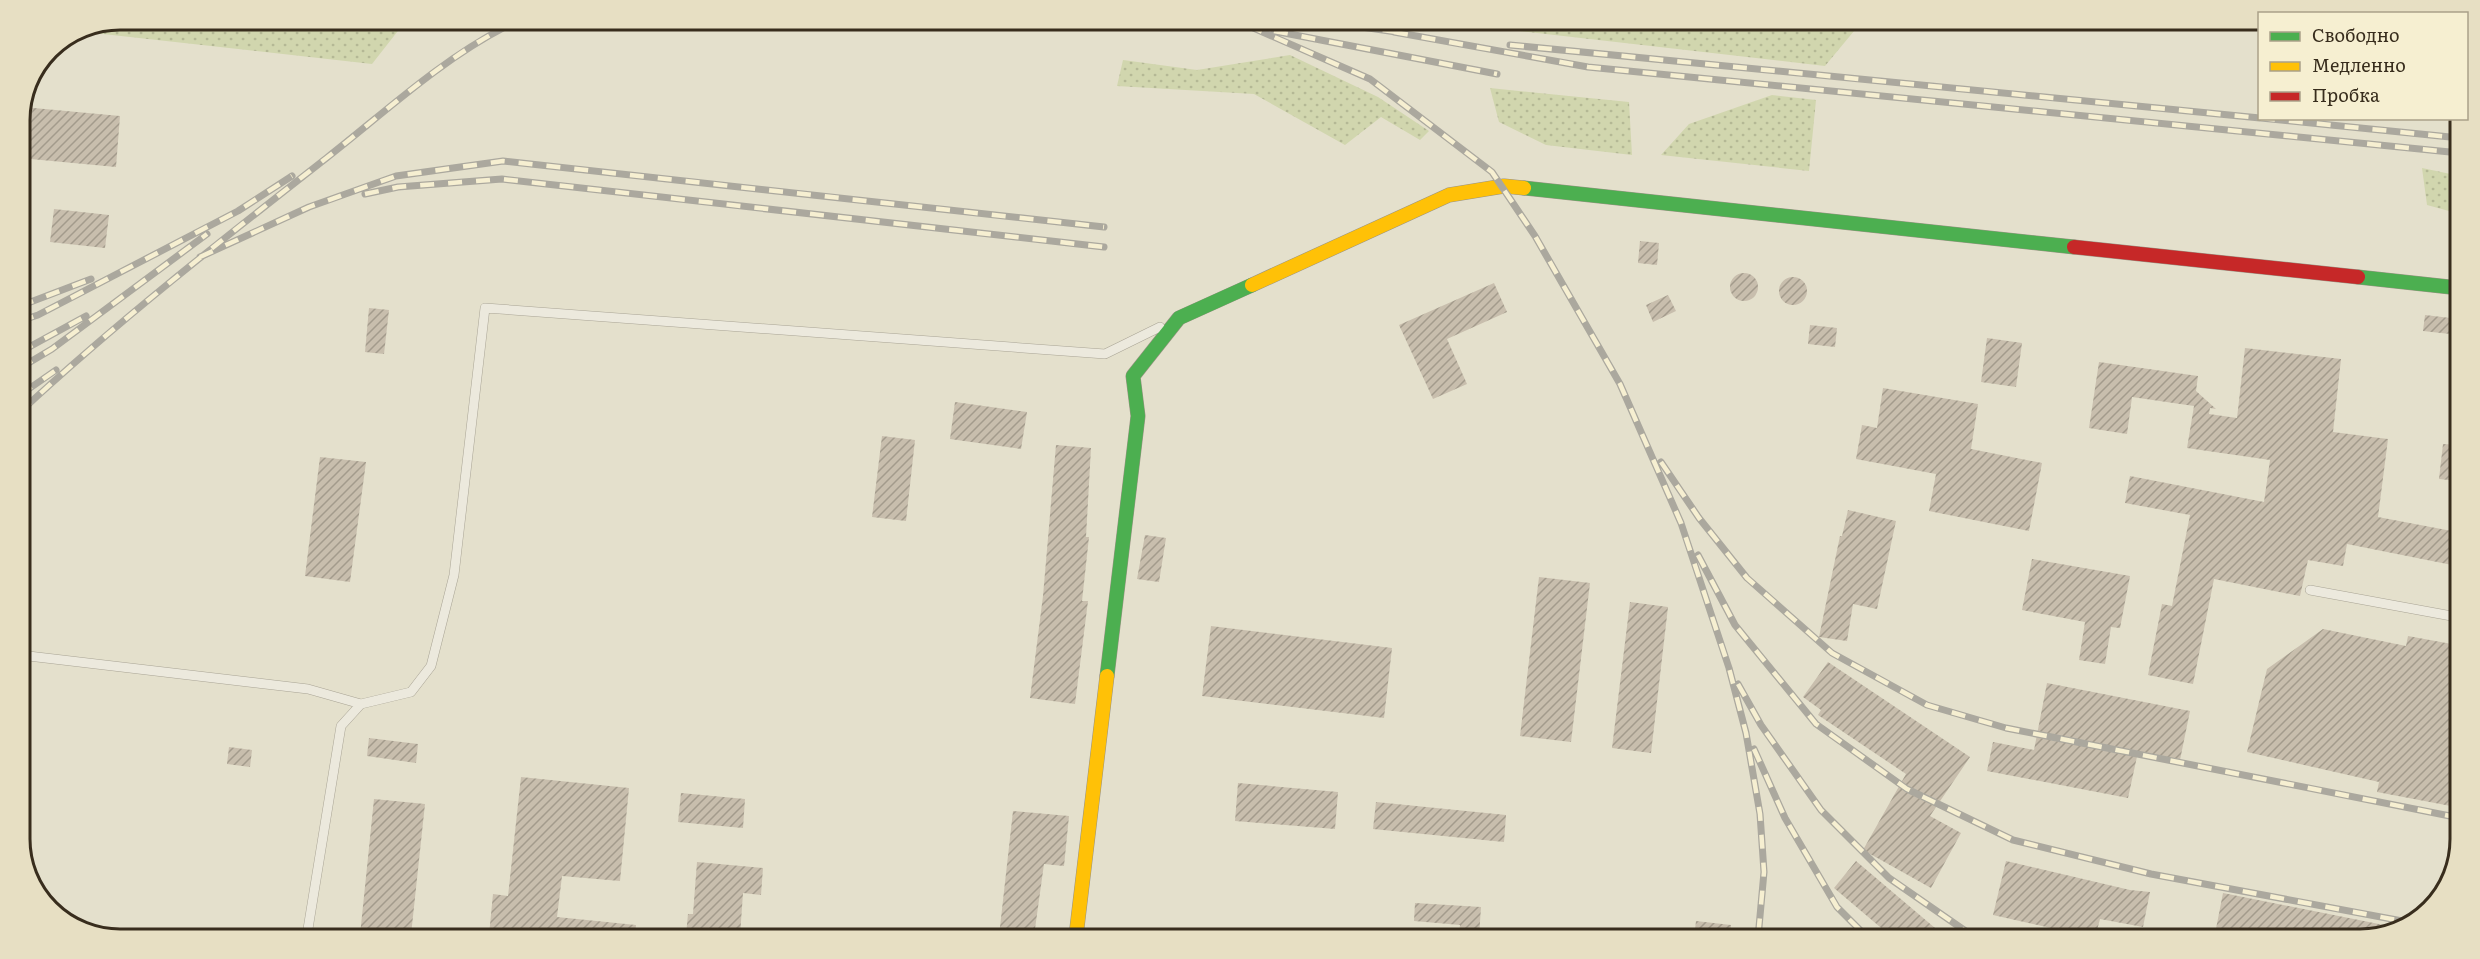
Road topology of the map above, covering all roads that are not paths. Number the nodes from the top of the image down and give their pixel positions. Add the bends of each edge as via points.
1 (2450, 287) edge
2 (1179, 318) junction
3 (2310, 590) dead end
4 (2450, 616) edge
5 (30, 656) edge
6 (361, 704) junction
7 (307, 929) edge
8 (1077, 929) edge

1 - 2 street via 1504,186 1449,195
2 - 6 lane via 1105,354 485,308 454,575 431,666 411,692
2 - 8 street via 1132,376 1138,416
3 - 4 lane
5 - 6 lane via 308,689
6 - 7 lane via 341,726

